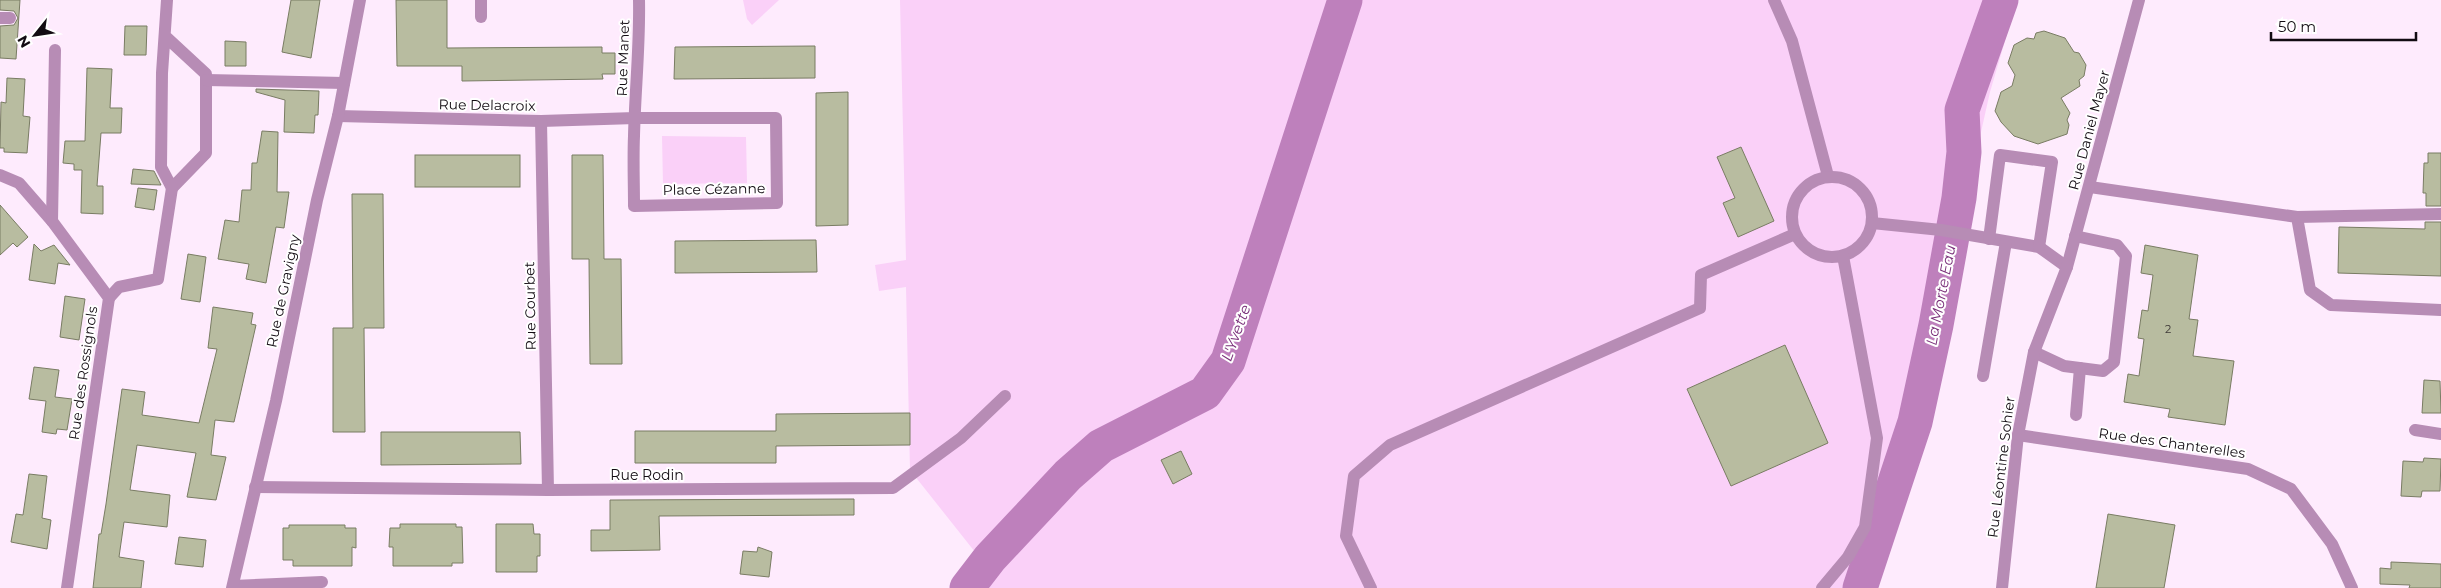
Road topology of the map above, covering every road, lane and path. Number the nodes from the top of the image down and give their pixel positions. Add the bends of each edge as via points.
1 (360, 0) edge
2 (481, 0) edge
3 (639, 0) edge
4 (1774, 0) edge
5 (2139, 0) edge
6 (169, 3) edge
7 (481, 17) dead end
8 (166, 37) junction
9 (54, 50) dead end
10 (206, 80) junction
11 (344, 83) junction
12 (338, 116) junction
13 (635, 118) junction
14 (541, 121) junction
15 (0, 175) edge
16 (1828, 176) junction
17 (2090, 187) junction
18 (172, 188) junction
19 (2441, 214) edge
20 (2296, 217) junction
21 (52, 221) junction
22 (1872, 223) junction
23 (1795, 234) junction
24 (2075, 236) junction
25 (1989, 239) junction
26 (2006, 242) junction
27 (2040, 247) junction
28 (1843, 256) junction
29 (2067, 267) junction
30 (109, 298) junction
31 (2441, 310) edge
32 (2034, 352) junction
33 (2080, 368) junction
34 (1983, 376) dead end
35 (1005, 396) dead end
36 (2076, 415) dead end
37 (2415, 430) dead end
38 (2441, 434) edge
39 (2018, 435) junction
40 (255, 487) junction
41 (548, 490) junction
42 (322, 582) dead end
43 (233, 587) edge
44 (67, 588) edge
45 (1370, 588) edge
46 (1822, 588) edge
47 (2002, 588) edge
48 (2352, 588) edge

1 - 11 street, Rue de Gravigny
2 - 7 street
3 - 13 street, Rue Manet
4 - 16 street via 1792,41
5 - 17 street, Rue Daniel Mayer
6 - 8 street
8 - 10 street via 206,74
8 - 18 street via 162,73 161,167
9 - 21 street
10 - 11 street
10 - 18 street via 206,153
11 - 12 street, Rue de Gravigny
12 - 14 street, Rue Delacroix
12 - 40 street, Rue de Gravigny
13 - 13 street, Place Cézanne via 634,206 777,203 776,118
13 - 14 street, Rue Delacroix
14 - 41 street, Rue Courbet
15 - 21 street, Rue des Rossignols via 19,183
16 - 22 street via 1842,177 1855,183 1867,196 1872,209
16 - 23 street via 1809,183 1799,193 1792,213
17 - 20 street
17 - 24 street, Rue Daniel Mayer
18 - 30 street via 158,279 119,287
19 - 20 street
20 - 31 street via 2310,290 2331,305
21 - 30 street, Rue des Rossignols
22 - 25 street
22 - 28 street via 1863,244
23 - 28 street via 1803,246 1815,254
23 - 45 street via 1701,275 1700,308 1390,445 1354,476 1346,536
24 - 29 street, Rue Daniel Mayer
24 - 33 street via 2117,245 2126,256 2114,362 2103,371
25 - 26 street
25 - 27 street via 2000,155 2052,162
26 - 27 street
26 - 34 street
27 - 29 street
28 - 46 street via 1876,438 1865,527 1848,557
29 - 32 street, Rue Léontine Sohier
30 - 44 street, Rue des Rossignols
32 - 33 street via 2064,366
32 - 39 street, Rue Léontine Sohier
33 - 36 street
35 - 41 street, Rue Rodin via 961,438 893,488
37 - 38 street
39 - 47 street, Rue Léontine Sohier
39 - 48 street, Rue des Chanterelles via 2248,469 2266,477 2291,489 2332,544
40 - 41 street, Rue Rodin
40 - 43 street, Rue de Gravigny
42 - 43 street

